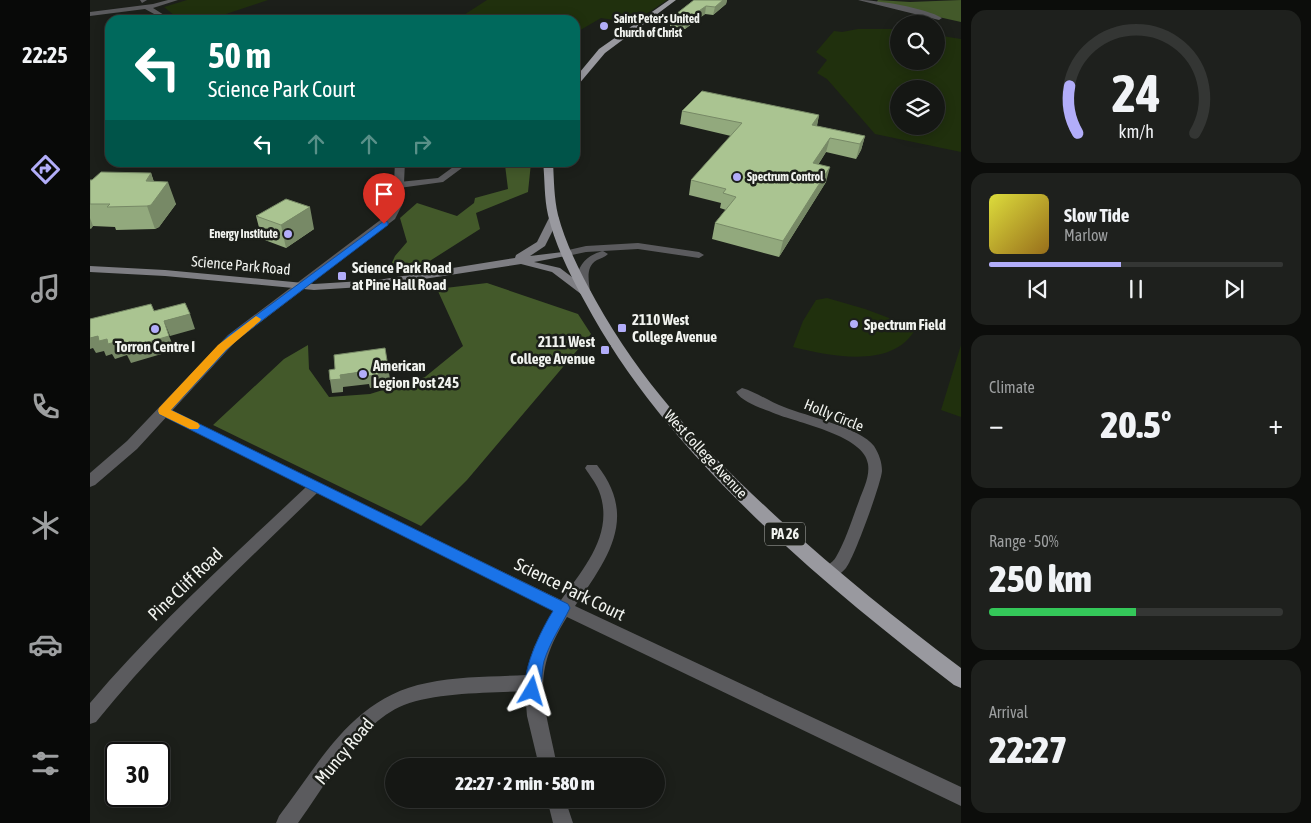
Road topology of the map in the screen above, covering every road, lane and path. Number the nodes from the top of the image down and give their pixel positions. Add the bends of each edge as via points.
1 (175, 0) edge
2 (673, 0) edge
3 (861, 0) edge
4 (143, 3) edge
5 (160, 3) edge
6 (90, 10) edge
7 (159, 13) junction
8 (90, 14) edge
9 (162, 15) edge
10 (929, 15) edge
11 (580, 76) edge
12 (400, 167) edge
13 (459, 167) edge
14 (548, 167) edge
15 (399, 185) junction
16 (554, 218) junction
17 (650, 248) junction
18 (566, 253) junction
19 (603, 254) junction
20 (699, 255) dead end
21 (498, 264) junction
22 (90, 269) edge
23 (300, 286) junction
24 (585, 292) junction
25 (742, 392) dead end
26 (163, 411) junction
27 (592, 468) dead end
28 (90, 481) edge
29 (315, 487) junction
30 (828, 574) junction
31 (563, 608) junction
32 (961, 679) edge
33 (533, 682) junction
34 (90, 716) edge
35 (546, 758) edge
36 (961, 797) edge
37 (559, 808) edge
38 (286, 823) edge
39 (563, 823) edge

1 - 5 street
2 - 11 main road via 610,45
3 - 10 street
4 - 5 street
4 - 6 street
4 - 7 street
4 - 8 street
5 - 7 street via 157,7
7 - 9 street
12 - 15 street
13 - 15 street via 440,180
14 - 16 main road, West College Avenue / PA 26
15 - 23 street via 398,203 392,217
16 - 18 main road, West College Avenue / PA 26
16 - 21 main road via 545,240 536,248
17 - 18 street via 586,249
17 - 19 street via 640,252
17 - 20 street
18 - 19 street
18 - 21 main road, Science Park Road
18 - 24 main road, West College Avenue / PA 26
19 - 24 street via 590,259 584,266
21 - 23 main road, Science Park Road via 378,283
21 - 24 main road via 523,263 551,268
22 - 23 main road, Science Park Road
23 - 26 street via 232,338
24 - 30 main road, West College Avenue / PA 26 via 624,359 690,440 751,503
25 - 30 street, Holly Circle via 770,408 851,436 872,453 875,474 850,544 840,564
26 - 28 street via 120,456
26 - 29 street, Science Park Court
27 - 31 street via 608,496 610,530 590,570
29 - 31 street, Science Park Court
29 - 34 street, Pine Cliff Road via 174,622
30 - 32 main road, West College Avenue / PA 26
31 - 33 street via 551,626 536,662
31 - 36 street, Science Park Court
33 - 35 street via 533,701
33 - 38 street, Muncy Road via 430,690 387,705 372,715 350,739
37 - 39 street

